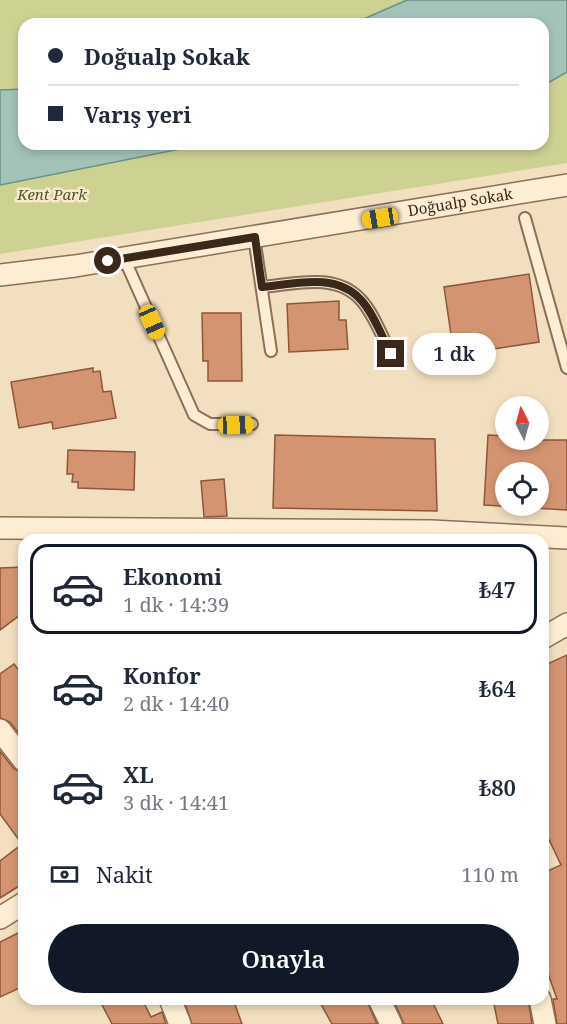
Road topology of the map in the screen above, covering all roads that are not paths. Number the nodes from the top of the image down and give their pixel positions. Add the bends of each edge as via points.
1 (567, 185) edge
2 (525, 218) dead end
3 (255, 237) junction
4 (124, 258) junction
5 (0, 275) edge
6 (262, 287) junction
7 (271, 351) dead end
8 (391, 354) dead end
9 (567, 368) edge
10 (252, 424) dead end
11 (0, 528) edge
12 (74, 534) edge
13 (489, 534) edge
14 (549, 537) edge
15 (567, 538) edge
16 (567, 624) edge
17 (549, 634) edge
18 (0, 730) edge
19 (18, 752) edge
20 (18, 907) edge
21 (0, 918) edge
22 (172, 1005) edge
23 (381, 1005) edge
24 (541, 1005) edge
25 (180, 1024) edge
26 (391, 1024) edge
27 (545, 1024) edge

1 - 3 street, Doğualp Sokak
2 - 9 lane
3 - 4 street, Doğualp Sokak
3 - 6 lane
4 - 5 street, Doğualp Sokak
4 - 10 lane via 194,415 210,424
6 - 7 lane
6 - 8 lane via 314,282 340,286 362,301
11 - 12 street
12 - 13 street
14 - 15 street
16 - 17 street
18 - 19 street
20 - 21 street
22 - 25 street
23 - 26 street
24 - 27 street

